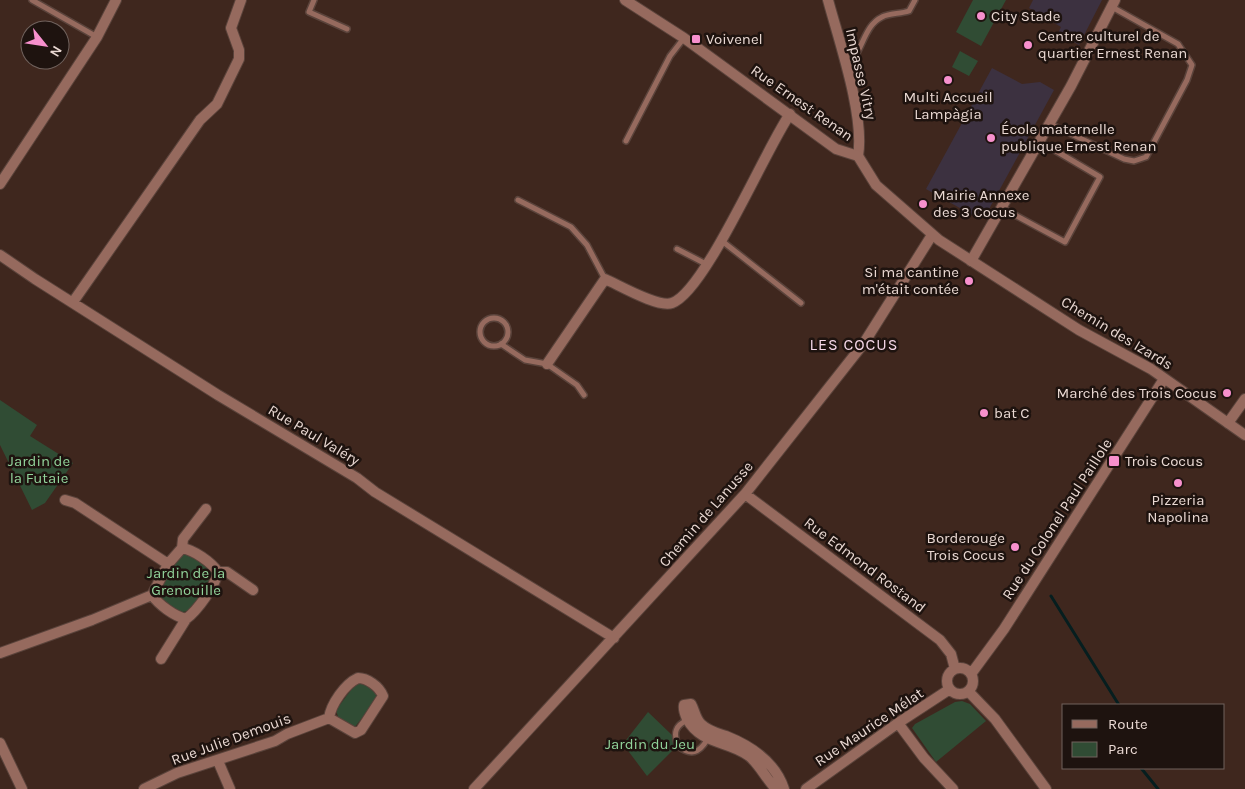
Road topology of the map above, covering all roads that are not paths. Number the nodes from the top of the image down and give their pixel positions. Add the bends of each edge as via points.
1 (32, 0) edge
2 (116, 0) edge
3 (241, 0) edge
4 (314, 0) edge
5 (625, 0) edge
6 (828, 0) edge
7 (915, 0) edge
8 (1113, 3) edge
9 (347, 29) dead end
10 (97, 37) junction
11 (684, 38) junction
12 (845, 66) junction
13 (790, 114) junction
14 (1048, 123) junction
15 (626, 141) dead end
16 (1038, 141) junction
17 (858, 156) junction
18 (0, 184) edge
19 (518, 200) dead end
20 (1002, 208) junction
21 (932, 235) junction
22 (722, 241) junction
23 (677, 249) dead end
24 (0, 255) edge
25 (971, 261) junction
26 (706, 264) junction
27 (605, 279) junction
28 (73, 302) junction
29 (801, 303) dead end
30 (501, 344) junction
31 (547, 364) junction
32 (1164, 378) junction
33 (584, 395) dead end
34 (1245, 399) edge
35 (1228, 423) junction
36 (1245, 435) edge
37 (745, 494) junction
38 (65, 500) dead end
39 (206, 509) dead end
40 (182, 548) junction
41 (168, 564) junction
42 (218, 572) junction
43 (253, 590) dead end
44 (152, 595) junction
45 (186, 619) junction
46 (614, 638) junction
47 (0, 653) edge
48 (161, 659) dead end
49 (955, 669) junction
50 (971, 674) junction
51 (950, 689) junction
52 (968, 691) junction
53 (328, 718) junction
54 (692, 719) junction
55 (898, 723) junction
56 (707, 740) junction
57 (0, 743) edge
58 (218, 761) junction
59 (761, 762) junction
60 (22, 789) edge
61 (144, 789) edge
62 (230, 789) edge
63 (474, 789) edge
64 (776, 789) edge
65 (784, 789) edge
66 (806, 789) edge
67 (953, 789) edge
68 (1046, 789) edge

1 - 10 lane
2 - 10 street
3 - 28 street via 231,28 239,59 217,104 200,120
4 - 9 lane via 309,12
5 - 11 street, Rue Ernest Renan
6 - 12 street, Impasse Vitry
7 - 12 lane via 909,11 884,16 873,22 854,60
8 - 14 street via 1071,86
8 - 14 lane via 1178,44 1192,65 1146,157 1134,162 1124,159
10 - 18 street
11 - 13 street, Rue Ernest Renan
11 - 15 lane via 670,56
12 - 17 street, Impasse Vitry via 856,114 860,143
13 - 17 street, Rue Ernest Renan via 836,149
13 - 22 street
14 - 16 street
16 - 20 street
16 - 20 lane via 1100,177 1065,242
17 - 21 street, Rue Ernest Renan via 876,185
19 - 27 lane via 571,227 587,245
20 - 25 street
21 - 25 street, Rue Ernest Renan
21 - 37 street, Chemin de Lanusse via 864,343
22 - 26 street
22 - 29 lane
23 - 26 lane
24 - 28 street, Rue Paul Valéry
25 - 32 street, Chemin des Izards
26 - 27 street via 684,295 672,303 661,304
27 - 31 street
28 - 46 street, Rue Paul Valéry
30 - 30 lane via 507,337 506,325 496,318 488,320 480,330 482,339 488,345
30 - 31 lane via 534,364
31 - 33 lane via 576,384
32 - 35 street, Chemin des Izards
32 - 50 street, Rue du Colonel Paul Paillole via 1004,629
34 - 35 street
35 - 36 street, Chemin des Izards
37 - 46 street, Chemin de Lanusse
37 - 49 street, Rue Edmond Rostand via 940,640 951,654
38 - 41 street via 75,503
39 - 40 street via 183,539
40 - 41 street
40 - 42 street via 214,566
41 - 44 street
42 - 43 street via 227,572
42 - 45 street
44 - 45 street via 156,601
44 - 47 street
45 - 48 street
46 - 63 street, Chemin de Lanusse
49 - 50 street via 964,668
49 - 51 street via 947,678
50 - 52 street via 973,683
51 - 52 street via 959,694
51 - 55 street, Rue Maurice Mélat
52 - 68 street via 995,719
53 - 53 street via 355,733 361,730 380,703 381,690 364,678 350,681
53 - 58 street, Rue Julie Demouis
54 - 56 street via 697,732
54 - 56 lane via 677,727 678,746 695,753
54 - 59 street via 705,728 748,745
55 - 66 street, Rue Maurice Mélat
55 - 67 street
56 - 59 street
57 - 60 street
58 - 61 street, Rue Julie Demouis via 177,773
58 - 62 street
59 - 64 street
59 - 65 street via 781,780

